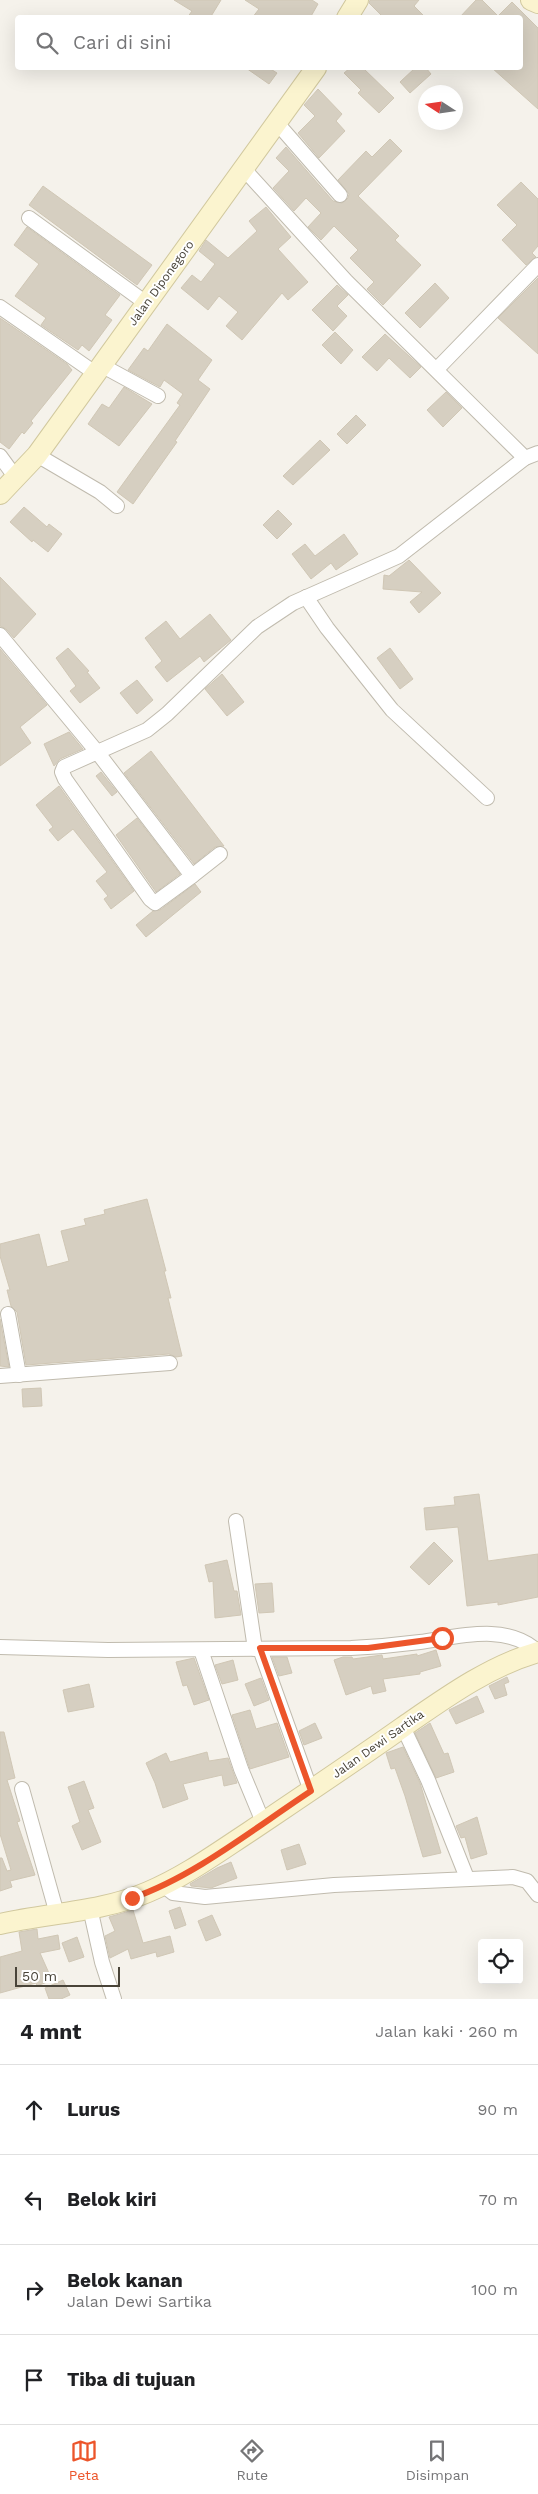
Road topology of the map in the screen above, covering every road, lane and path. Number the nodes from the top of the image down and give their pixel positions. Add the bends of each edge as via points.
1 (358, 0) edge
2 (530, 0) edge
3 (538, 3) edge
4 (349, 15) edge
5 (315, 70) edge
6 (277, 123) junction
7 (243, 168) junction
8 (340, 195) dead end
9 (29, 218) dead end
10 (538, 265) edge
11 (146, 303) junction
12 (0, 307) edge
13 (99, 369) junction
14 (437, 369) junction
15 (158, 396) dead end
16 (538, 452) edge
17 (37, 455) junction
18 (0, 456) edge
19 (525, 458) junction
20 (16, 478) junction
21 (0, 494) edge
22 (118, 506) dead end
23 (306, 596) junction
24 (0, 635) edge
25 (98, 753) junction
26 (487, 798) dead end
27 (220, 854) dead end
28 (192, 876) junction
29 (8, 1314) dead end
30 (170, 1363) dead end
31 (19, 1375) junction
32 (0, 1376) edge
33 (236, 1521) dead end
34 (0, 1647) edge
35 (257, 1648) junction
36 (201, 1650) junction
37 (538, 1652) edge
38 (403, 1728) junction
39 (22, 1789) dead end
40 (311, 1791) junction
41 (263, 1822) junction
42 (467, 1878) junction
43 (163, 1885) junction
44 (538, 1895) edge
45 (90, 1908) junction
46 (57, 1914) junction
47 (0, 1924) edge
48 (114, 1999) edge

1 - 4 street
2 - 3 street
5 - 6 street, Jalan Diponegoro
6 - 7 street, Jalan Diponegoro
6 - 8 street
7 - 11 street, Jalan Diponegoro
7 - 14 street via 346,282
9 - 11 street
10 - 14 street
11 - 13 street, Jalan Diponegoro
12 - 13 street
13 - 15 street
13 - 17 street, Jalan Diponegoro
14 - 19 street
16 - 19 street
17 - 20 street, Jalan Diponegoro
17 - 22 street
18 - 20 street
19 - 23 street via 399,556
20 - 21 street, Jalan Diponegoro
23 - 25 street via 257,627 147,730
23 - 26 street via 327,628 392,710
24 - 25 street
25 - 28 street
25 - 28 street via 64,767 62,772 150,899 158,902
27 - 28 street
29 - 31 street
30 - 31 street
31 - 32 street
33 - 35 street
34 - 36 street
35 - 36 street
35 - 37 street via 368,1648 479,1634 512,1638 525,1642
35 - 40 street
36 - 41 street via 241,1769
37 - 38 street, Jalan Dewi Sartika via 517,1658 477,1679
38 - 40 street, Jalan Dewi Sartika
38 - 42 street via 428,1780
39 - 46 street
40 - 41 street, Jalan Dewi Sartika
41 - 43 street, Jalan Dewi Sartika
42 - 43 street via 304,1886 205,1897 173,1893
42 - 44 street via 521,1879 527,1881
43 - 45 street, Jalan Dewi Sartika via 132,1898
45 - 46 street, Jalan Dewi Sartika
45 - 48 street
46 - 47 street, Jalan Dewi Sartika

